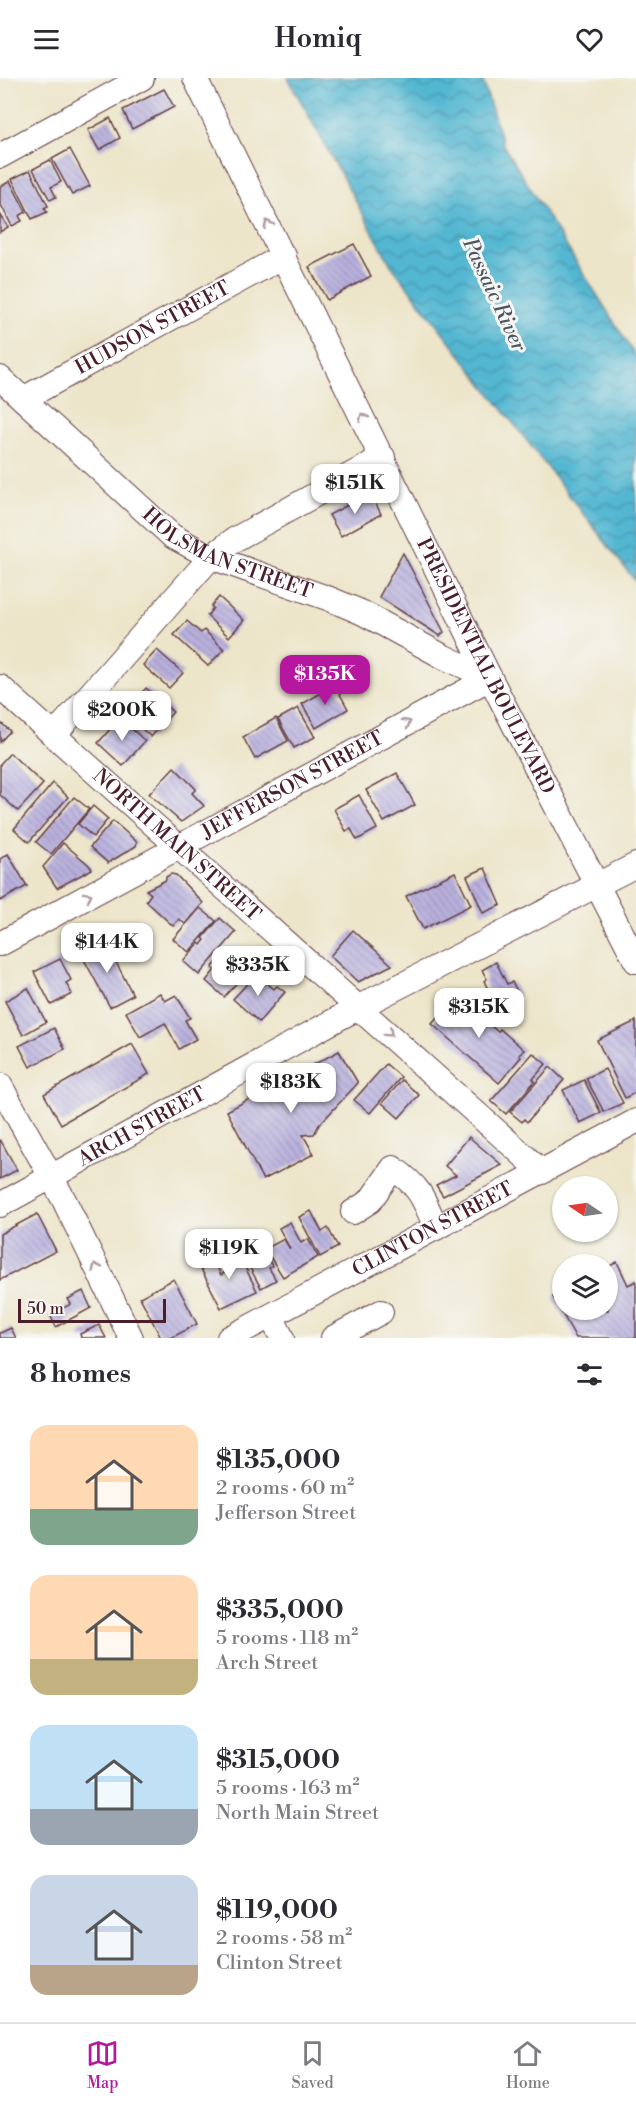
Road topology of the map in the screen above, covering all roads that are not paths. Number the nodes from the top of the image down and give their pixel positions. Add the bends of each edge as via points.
1 (142, 78) edge
2 (195, 78) edge
3 (0, 156) edge
4 (284, 256) junction
5 (0, 378) edge
6 (23, 399) junction
7 (382, 457) junction
8 (212, 557) junction
9 (490, 678) junction
10 (0, 687) edge
11 (54, 735) junction
12 (178, 847) junction
13 (636, 865) edge
14 (598, 884) junction
15 (0, 944) edge
16 (636, 961) edge
17 (359, 1007) junction
18 (0, 1085) edge
19 (636, 1121) edge
20 (542, 1172) junction
21 (51, 1177) junction
22 (0, 1204) edge
23 (353, 1212) dead end
24 (436, 1228) junction
25 (381, 1312) dead end
26 (271, 1316) junction
27 (131, 1338) edge
28 (229, 1338) edge
29 (282, 1338) edge
30 (333, 1338) edge

1 - 3 street
4 -> 2 street, PRESIDENTIAL BOULEVARD
4 - 6 street, HUDSON STREET
7 -> 4 street, PRESIDENTIAL BOULEVARD
5 - 6 street, HOLSMAN STREET
6 - 8 street, HOLSMAN STREET via 172,536
7 - 8 street via 232,541
7 - 9 street, PRESIDENTIAL BOULEVARD
8 - 9 street, HOLSMAN STREET via 363,613
8 - 11 street
12 -> 9 street, JEFFERSON STREET
9 - 14 street, PRESIDENTIAL BOULEVARD
10 - 11 street, NORTH MAIN STREET
11 - 12 street, NORTH MAIN STREET
15 -> 12 street, JEFFERSON STREET
12 - 17 street, NORTH MAIN STREET
13 - 14 street, ARCH STREET
14 - 16 street, PRESIDENTIAL BOULEVARD
14 - 17 street, ARCH STREET
17 -> 20 street, NORTH MAIN STREET
17 - 21 street, ARCH STREET
18 - 21 street
19 - 20 street, CLINTON STREET
20 - 24 street, CLINTON STREET
21 - 22 street, ARCH STREET
27 -> 21 street
23 - 24 street via 370,1202 393,1168 420,1192
24 - 26 street, CLINTON STREET
25 - 30 street
26 - 28 street, CLINTON STREET
26 - 29 street

